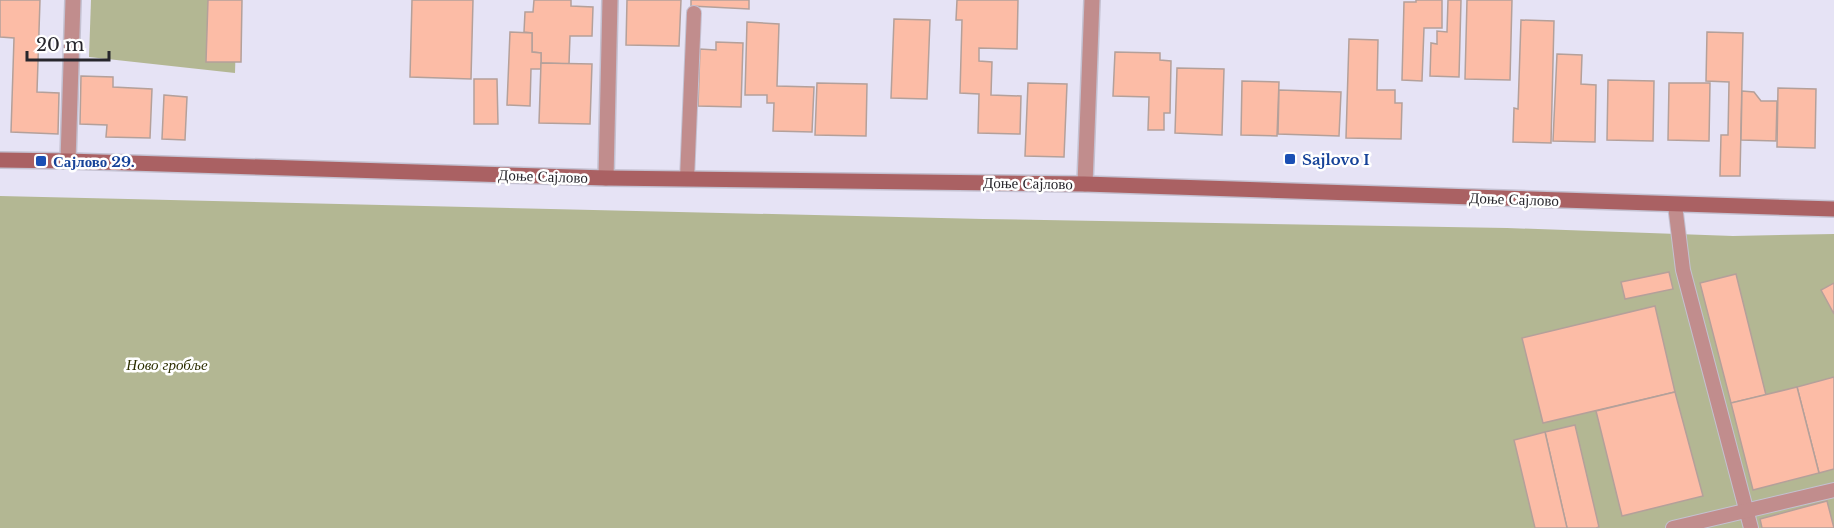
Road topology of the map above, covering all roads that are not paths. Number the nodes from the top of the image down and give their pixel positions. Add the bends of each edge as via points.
1 (73, 0) edge
2 (610, 0) edge
3 (1092, 0) edge
4 (694, 13) dead end
5 (0, 160) edge
6 (68, 161) junction
7 (606, 178) junction
8 (687, 179) junction
9 (1085, 184) junction
10 (1675, 205) junction
11 (1834, 209) edge
12 (1834, 490) edge
13 (1746, 511) junction
14 (1730, 522) edge
15 (1673, 528) edge
16 (1750, 528) edge

1 - 6 street
2 - 7 street
3 - 9 street, Доње Сајлово
4 - 8 lane
5 - 6 street, Доње Сајлово
6 - 7 street, Доње Сајлово
7 - 8 street, Доње Сајлово
8 - 9 street, Доње Сајлово
9 - 10 street, Доње Сајлово
10 - 11 street, Доње Сајлово
10 - 13 lane via 1683,270
12 - 13 lane
13 - 14 lane
13 - 16 lane
14 - 15 lane

